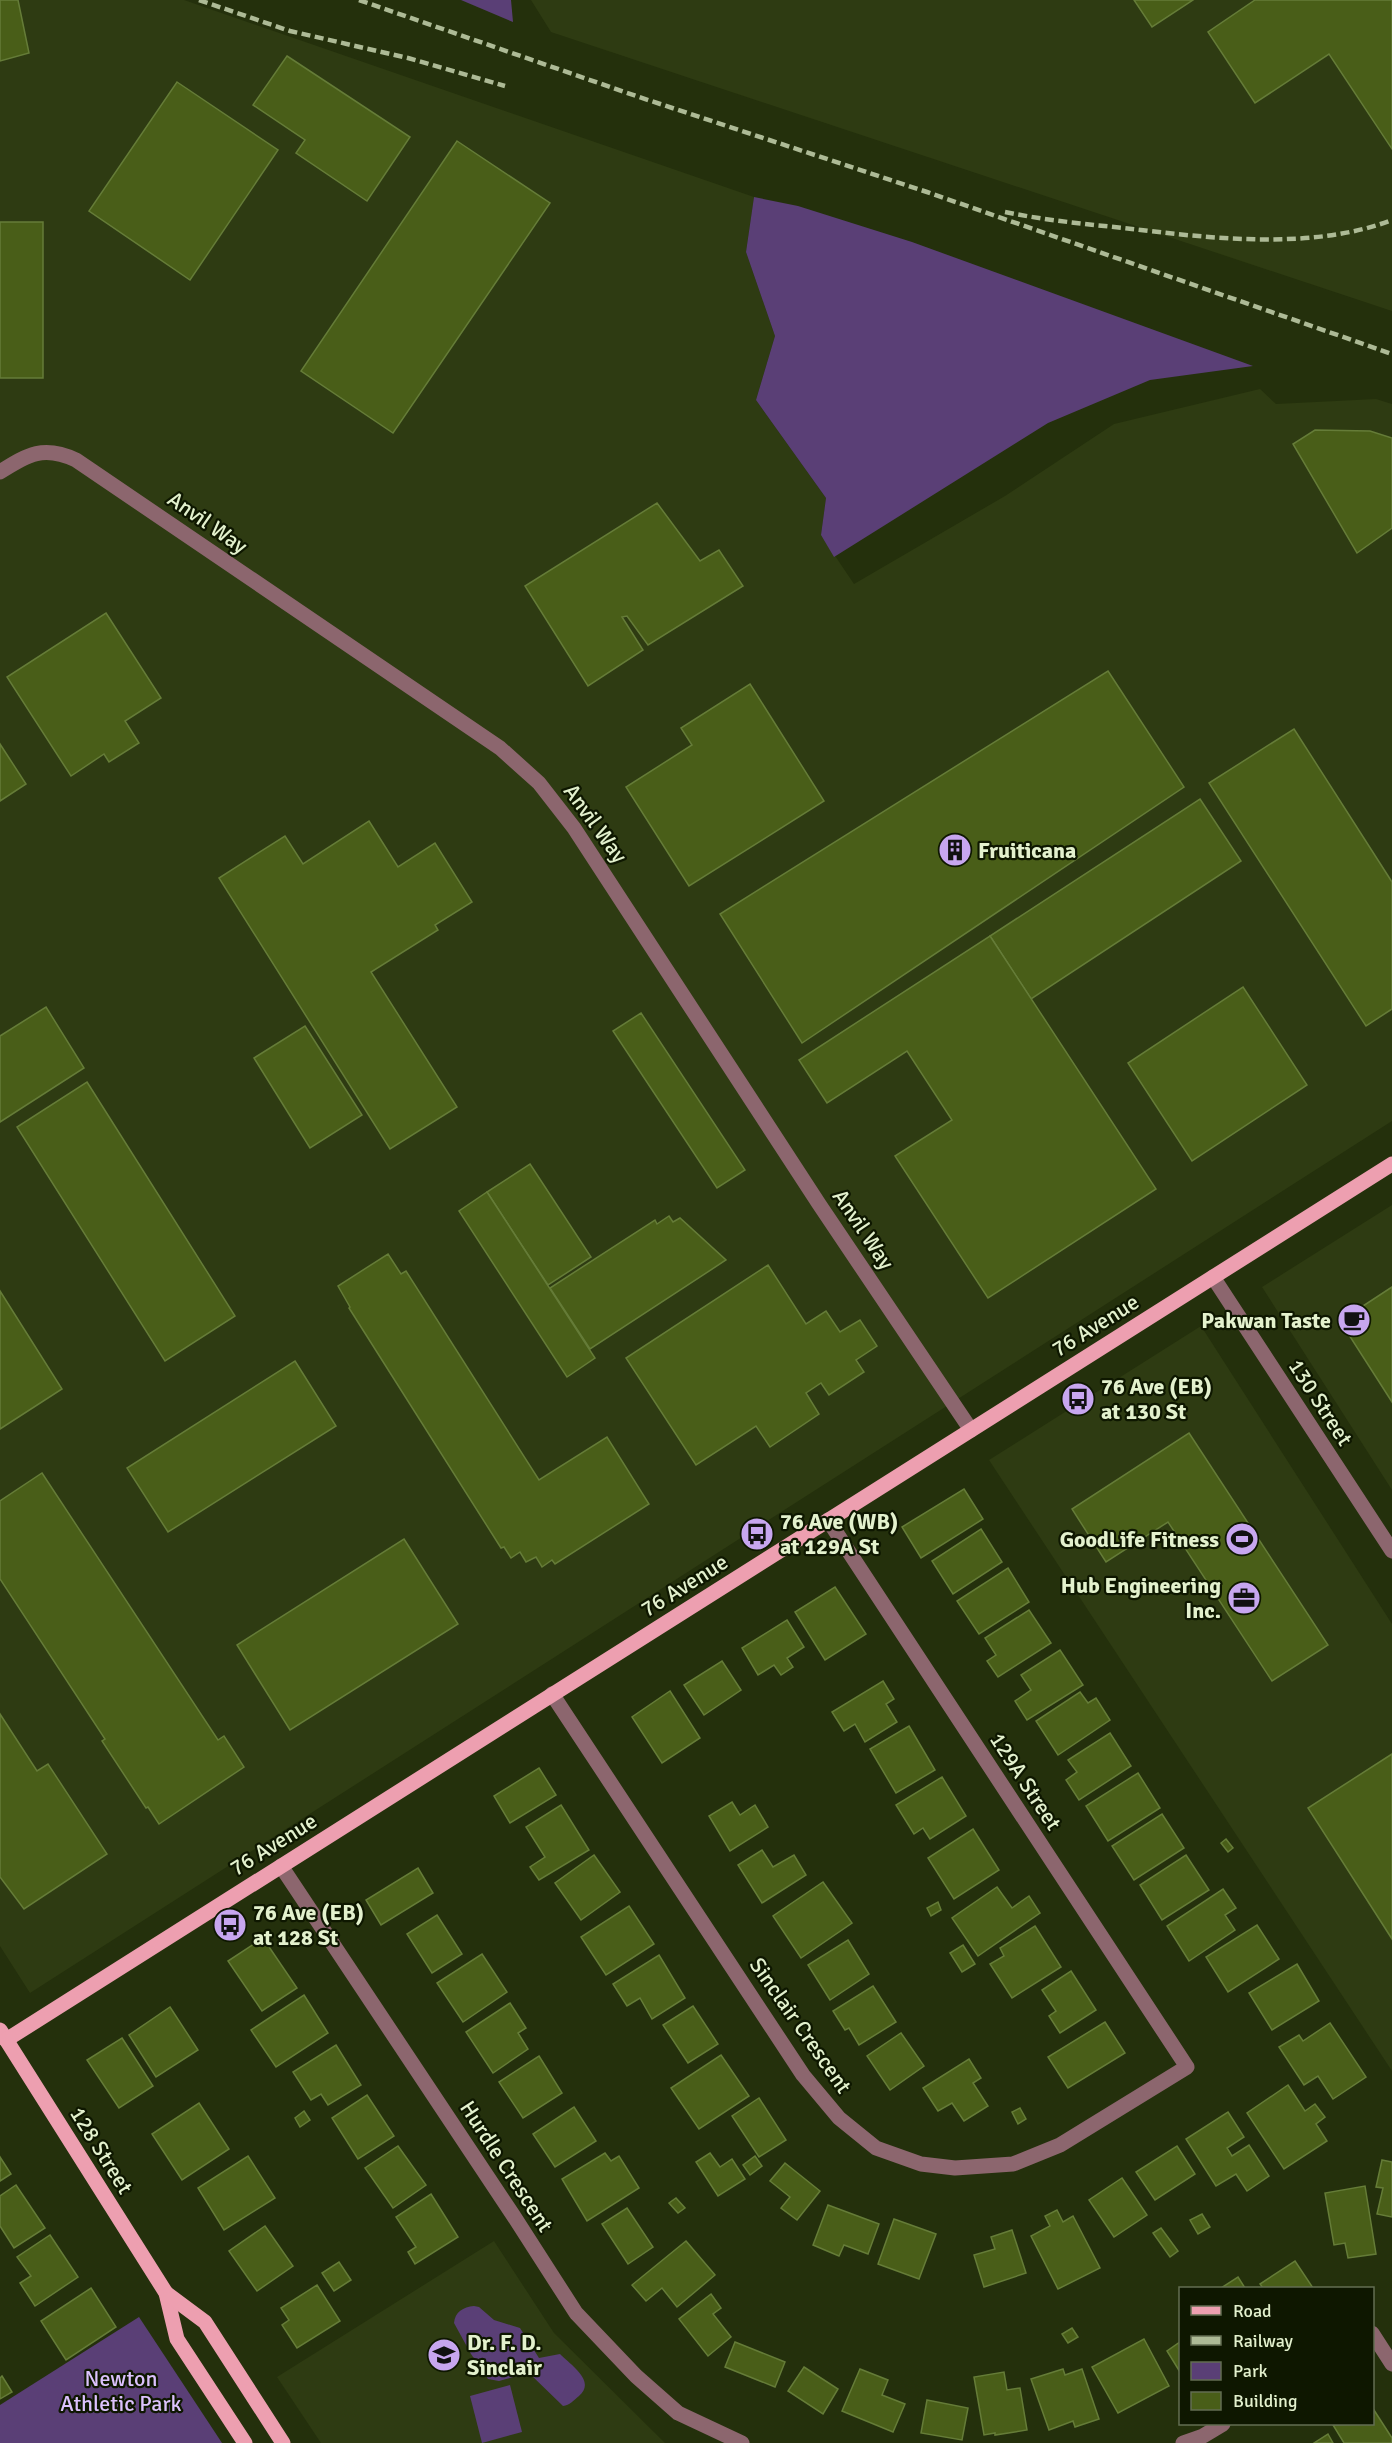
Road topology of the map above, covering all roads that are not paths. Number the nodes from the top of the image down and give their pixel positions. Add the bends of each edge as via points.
1 (0, 472) edge
2 (1392, 1164) edge
3 (1213, 1277) junction
4 (971, 1430) junction
5 (828, 1520) junction
6 (1392, 1551) edge
7 (552, 1694) junction
8 (281, 1866) junction
9 (2, 2038) edge
10 (1187, 2067) joint
11 (166, 2293) junction
12 (1374, 2336) edge
13 (1392, 2364) edge
14 (1221, 2425) edge
15 (245, 2443) edge
16 (284, 2443) edge
17 (742, 2443) edge
18 (1184, 2443) edge

1 - 4 street, Anvil Way via 42,452 64,454 76,460 500,748 539,783 574,828
2 - 3 main road, 76 Avenue
3 - 4 main road, 76 Avenue
3 - 6 street, 130 Street
4 - 5 main road, 76 Avenue
5 - 7 main road, 76 Avenue
5 - 10 street, 129A Street
7 - 8 main road, 76 Avenue
7 - 10 street, Sinclair Crescent via 803,2075 839,2118 876,2148 921,2164 955,2168 1013,2164 1060,2145
8 - 9 main road, 76 Avenue
8 - 17 street, Hurdle Crescent via 576,2313 678,2414
9 - 11 main road, 128 Street
11 - 15 main road, 128 Street via 177,2339
11 - 16 main road, 128 Street via 205,2322
12 - 13 street
14 - 18 street

